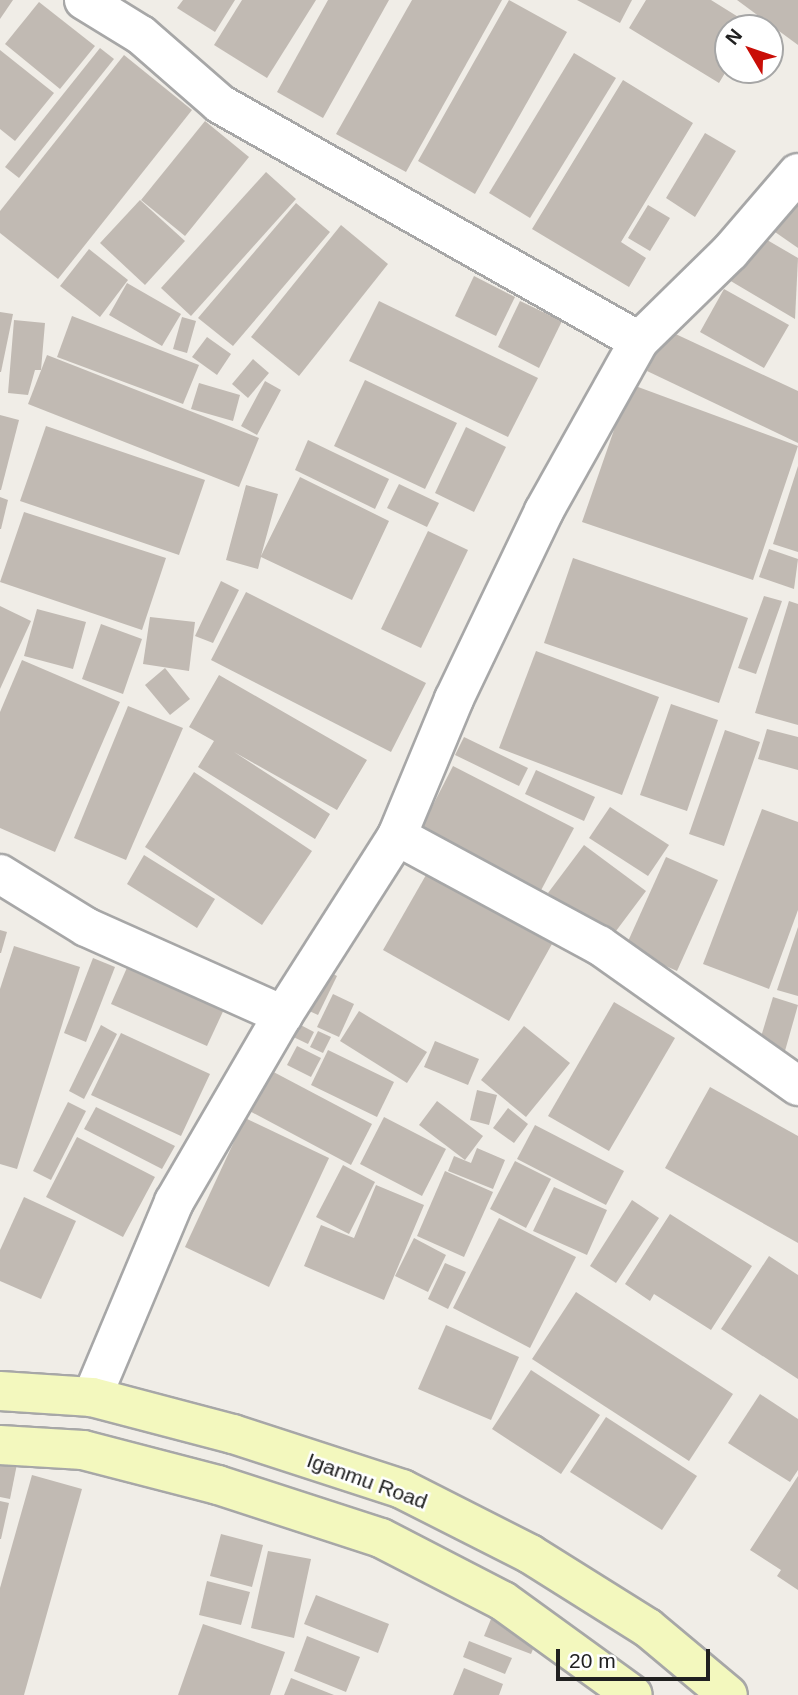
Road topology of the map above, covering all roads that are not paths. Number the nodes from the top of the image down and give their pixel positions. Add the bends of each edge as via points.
1 (84, 0) edge
2 (798, 173) edge
3 (639, 341) junction
4 (397, 836) junction
5 (0, 874) edge
6 (283, 1015) junction
7 (798, 1086) edge
8 (0, 1391) edge
9 (92, 1397) junction
10 (0, 1445) edge
11 (634, 1695) edge
12 (728, 1695) edge

1 - 3 street via 141,36 219,104
2 - 3 street via 730,252
3 - 4 street via 544,511 454,699
4 - 6 street
4 - 7 street via 599,945
5 - 6 street via 86,927
6 - 9 street via 174,1202
8 - 9 main road, Iganmu Road
9 - 12 main road, Iganmu Road via 233,1434 402,1489 542,1561 648,1628
10 - 11 main road via 83,1450 218,1485 382,1538 503,1601

